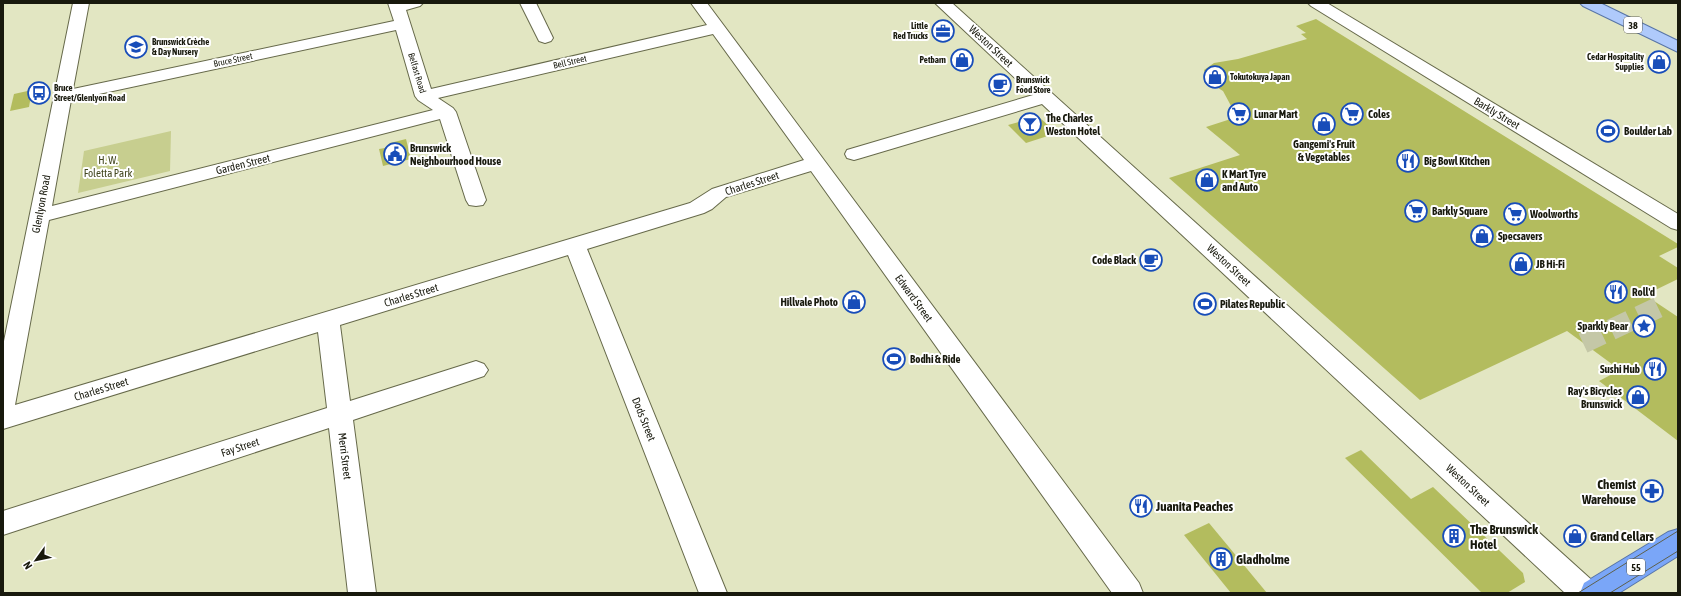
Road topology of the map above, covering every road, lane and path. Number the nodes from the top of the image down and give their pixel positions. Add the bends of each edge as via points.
1 (82, 3) edge
2 (415, 3) edge
3 (528, 3) edge
4 (699, 3) edge
5 (943, 3) edge
6 (1316, 3) edge
7 (1588, 3) edge
8 (396, 5) edge
9 (402, 24) junction
10 (717, 28) junction
11 (545, 38) dead end
12 (1678, 47) edge
13 (63, 96) junction
14 (424, 96) junction
15 (1046, 97) junction
16 (447, 112) junction
17 (854, 154) dead end
18 (815, 163) junction
19 (476, 200) dead end
20 (38, 216) junction
21 (1678, 223) edge
22 (575, 245) junction
23 (328, 319) junction
24 (9, 338) edge
25 (476, 370) dead end
26 (3, 404) edge
27 (340, 414) junction
28 (3, 419) edge
29 (3, 523) edge
30 (1678, 541) edge
31 (362, 593) edge
32 (713, 593) edge
33 (1129, 593) edge
34 (1586, 593) edge
35 (1594, 593) edge

1 - 13 street, Glenlyon Road
2 - 8 street
3 - 11 street
4 - 10 street, Edward Street
5 - 15 street, Weston Street
6 - 21 street, Barkly Street
7 - 12 main road, 38
8 - 9 street, Belfast Road
9 - 13 street, Bruce Street
9 - 14 street, Belfast Road
10 - 14 street, Bell Street
10 - 18 street, Edward Street
13 - 20 street, Glenlyon Road
14 - 16 street, Belfast Road
15 - 17 street
15 - 34 street, Weston Street
16 - 19 street
16 - 20 street, Garden Street
18 - 22 street, Charles Street via 719,193 697,208
18 - 33 street, Edward Street
20 - 24 street, Glenlyon Road
22 - 23 street, Charles Street
22 - 32 street, Dods Street
23 - 27 street, Merri Street
23 - 28 street, Charles Street
24 - 26 street, Glenlyon Road
25 - 27 street, Fay Street
27 - 29 street, Fay Street
27 - 31 street, Merri Street
30 - 35 highway, 55

